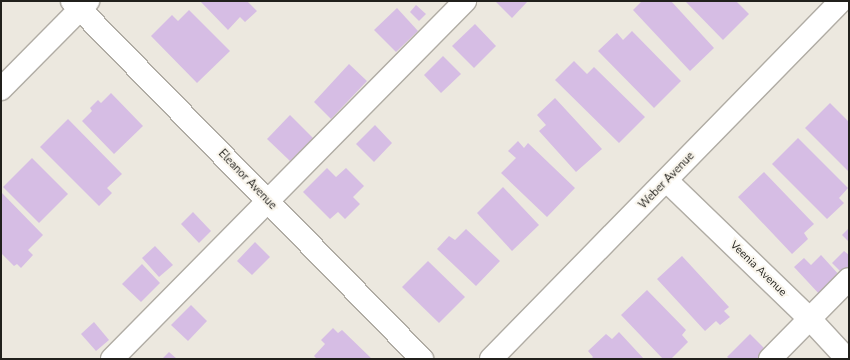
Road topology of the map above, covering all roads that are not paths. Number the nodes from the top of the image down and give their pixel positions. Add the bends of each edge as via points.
1 (466, 1) edge
2 (841, 1) edge
3 (80, 4) edge
4 (1, 89) edge
5 (667, 181) junction
6 (267, 201) junction
7 (849, 279) edge
8 (810, 319) junction
9 (112, 359) edge
10 (422, 359) edge
11 (491, 359) edge
12 (770, 359) edge
13 (847, 359) edge

1 - 6 street
2 - 5 street, Weber Avenue
3 - 4 street
3 - 6 street, Eleanor Avenue
5 - 8 street, Veenia Avenue
5 - 11 street, Weber Avenue
6 - 9 street
6 - 10 street, Eleanor Avenue
7 - 8 street
8 - 12 street
8 - 13 street, Veenia Avenue

